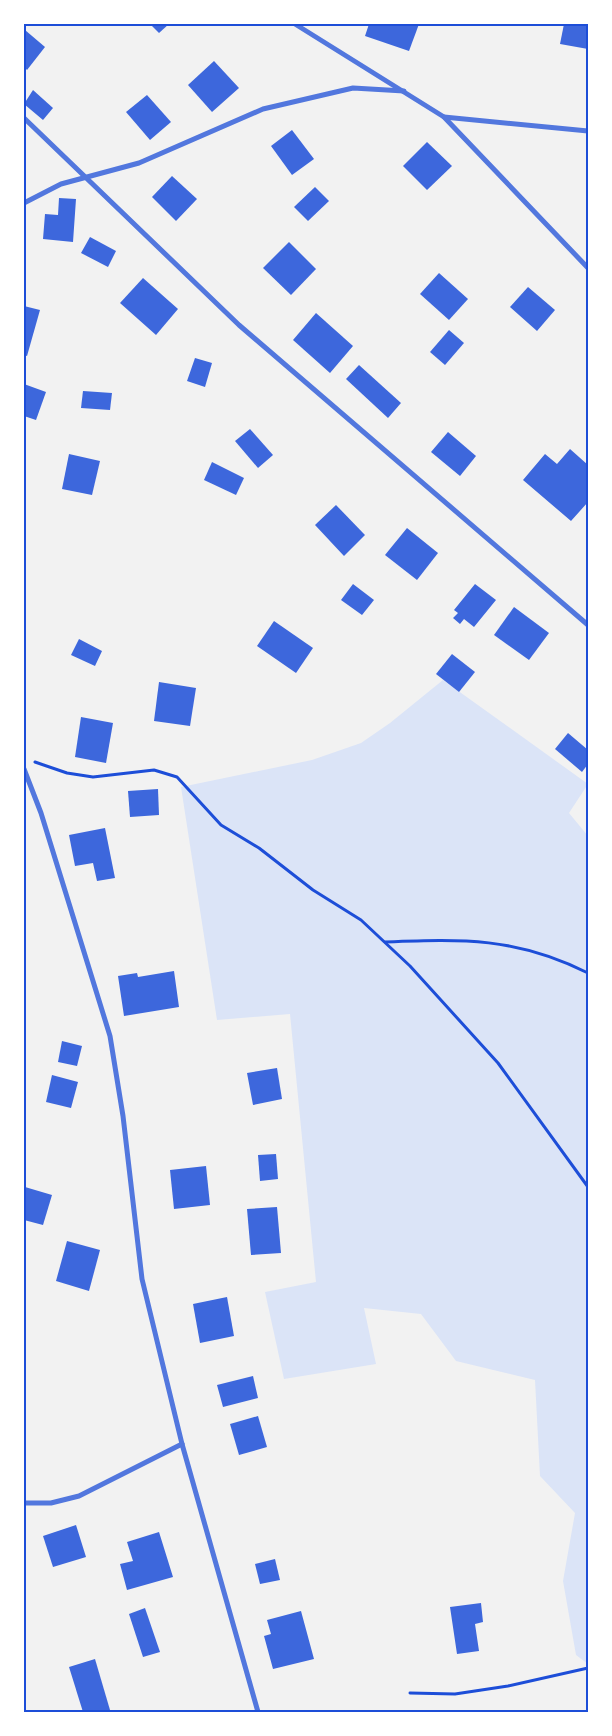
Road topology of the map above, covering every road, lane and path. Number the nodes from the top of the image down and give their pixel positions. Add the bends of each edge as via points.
1 (295, 24) edge
2 (404, 92) junction
3 (444, 117) junction
4 (24, 118) edge
5 (588, 131) edge
6 (87, 178) junction
7 (24, 202) edge
8 (588, 268) edge
9 (588, 625) edge
10 (32, 762) dead end
11 (24, 769) edge
12 (384, 942) junction
13 (588, 973) edge
14 (588, 1187) edge
15 (182, 1444) junction
16 (24, 1503) edge
17 (588, 1668) edge
18 (410, 1693) dead end
19 (258, 1712) edge

1 - 2 street
2 - 3 street
2 - 6 street via 353,88 263,109 139,162
3 - 5 street
3 - 8 street
4 - 6 street
6 - 7 street via 62,184
6 - 9 street via 239,325
10 - 12 path via 93,777 154,770 177,777 221,825 259,848 312,890 361,920
11 - 15 street via 44,822 110,1036 142,1279
12 - 13 path via 456,939 512,945 564,961
12 - 14 path via 498,1063
15 - 16 street via 79,1496 51,1503
15 - 19 street
17 - 18 path via 455,1694

